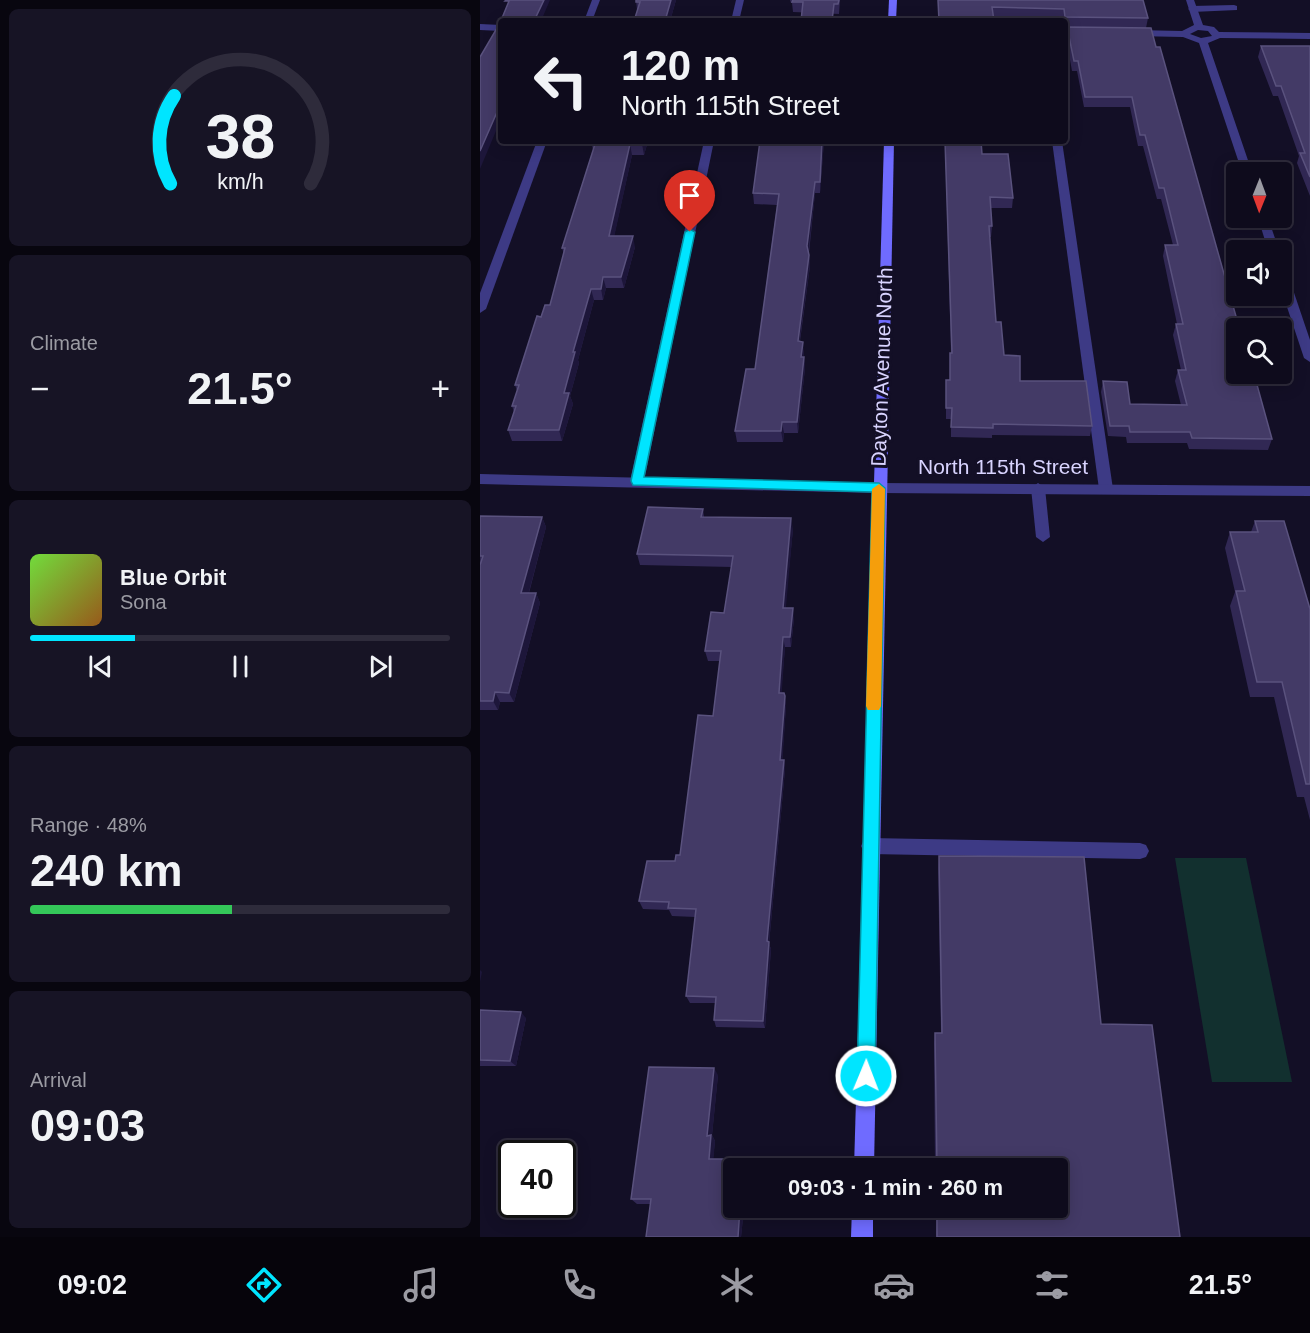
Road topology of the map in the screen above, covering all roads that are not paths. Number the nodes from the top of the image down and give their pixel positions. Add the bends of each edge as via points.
1 (596, 0) edge
2 (740, 0) edge
3 (893, 0) edge
4 (1191, 4) edge
5 (1234, 8) dead end
6 (591, 18) edge
7 (736, 18) edge
8 (892, 18) edge
9 (480, 27) edge
10 (1199, 27) junction
11 (498, 28) edge
12 (1120, 33) edge
13 (1185, 34) junction
14 (1216, 35) junction
15 (1310, 36) edge
16 (1203, 42) junction
17 (541, 144) edge
18 (708, 144) edge
19 (889, 144) edge
20 (1057, 144) edge
21 (1244, 162) edge
22 (1292, 305) edge
23 (480, 309) edge
24 (1310, 358) edge
25 (480, 479) edge
26 (637, 481) junction
27 (879, 488) junction
28 (1038, 488) junction
29 (1106, 489) junction
30 (1310, 492) edge
31 (1043, 537) dead end
32 (870, 846) junction
33 (1140, 851) dead end
34 (864, 1158) edge
35 (863, 1218) edge
36 (862, 1237) edge

1 - 6 street
2 - 7 street
3 - 8 street
4 - 5 street
4 - 10 street
9 - 11 street
10 - 13 street via 1188,29
10 - 14 street via 1212,29
12 - 13 street
13 - 16 street
14 - 15 street
14 - 16 street
16 - 21 street
17 - 23 street
18 - 26 street
19 - 27 street, Dayton Avenue North
20 - 29 street
22 - 24 street
25 - 26 street, North 115th Street
26 - 27 street, North 115th Street
27 - 28 street, North 115th Street
27 - 32 street, Dayton Avenue North
28 - 29 street, North 115th Street
28 - 31 street
29 - 30 street, North 115th Street
32 - 33 street
32 - 34 street, Dayton Avenue North
35 - 36 street

